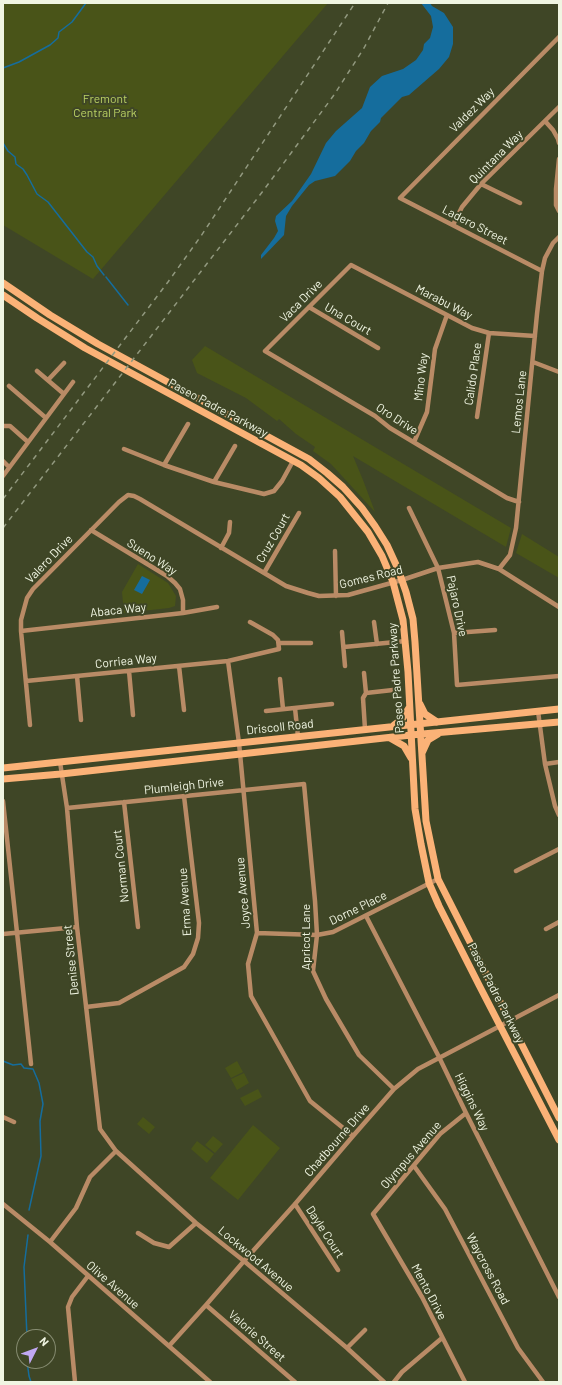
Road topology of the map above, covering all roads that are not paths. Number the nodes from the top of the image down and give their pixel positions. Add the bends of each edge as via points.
1 (559, 36) edge
2 (559, 107) edge
3 (545, 121) junction
4 (559, 143) edge
5 (559, 159) edge
6 (481, 184) junction
7 (400, 198) joint
8 (520, 203) dead end
9 (559, 211) edge
10 (453, 225) junction
11 (559, 236) edge
12 (351, 265) joint
13 (542, 271) junction
14 (3, 283) edge
15 (3, 294) edge
16 (309, 307) junction
17 (447, 315) junction
18 (489, 333) junction
19 (535, 336) junction
20 (378, 348) dead end
21 (265, 351) joint
22 (533, 362) junction
23 (64, 363) dead end
24 (37, 371) dead end
25 (559, 372) edge
26 (48, 380) junction
27 (73, 382) dead end
28 (9, 386) dead end
29 (64, 394) junction
30 (477, 417) dead end
31 (46, 418) junction
32 (188, 424) dead end
33 (3, 426) edge
34 (28, 442) junction
35 (414, 442) junction
36 (235, 446) dead end
37 (124, 449) dead end
38 (3, 461) edge
39 (294, 461) junction
40 (164, 465) junction
41 (10, 467) junction
42 (3, 476) edge
43 (335, 480) junction
44 (214, 482) junction
45 (128, 495) joint
46 (519, 502) junction
47 (409, 508) dead end
48 (299, 513) dead end
49 (230, 522) dead end
50 (91, 530) junction
51 (221, 548) junction
52 (335, 551) dead end
53 (438, 568) junction
54 (499, 569) junction
55 (264, 573) junction
56 (402, 580) junction
57 (393, 582) junction
58 (336, 596) junction
59 (217, 607) dead end
60 (559, 607) edge
61 (183, 613) junction
62 (250, 622) dead end
63 (374, 622) dead end
64 (495, 630) dead end
65 (21, 631) junction
66 (342, 632) dead end
67 (454, 633) junction
68 (406, 641) junction
69 (278, 643) junction
70 (311, 643) dead end
71 (377, 644) junction
72 (344, 647) junction
73 (228, 661) junction
74 (179, 666) junction
75 (346, 666) dead end
76 (129, 671) junction
77 (364, 673) dead end
78 (77, 676) junction
79 (559, 676) edge
80 (280, 679) dead end
81 (26, 681) junction
82 (393, 690) dead end
83 (366, 693) junction
84 (418, 700) junction
85 (332, 704) dead end
86 (410, 706) junction
87 (295, 708) junction
88 (283, 709) junction
89 (559, 709) edge
90 (184, 710) dead end
91 (266, 711) dead end
92 (538, 712) junction
93 (133, 715) dead end
94 (81, 720) dead end
95 (438, 722) junction
96 (559, 722) edge
97 (420, 724) junction
98 (539, 724) junction
99 (30, 725) dead end
100 (411, 725) junction
101 (393, 726) junction
102 (365, 729) junction
103 (439, 734) junction
104 (420, 735) junction
105 (411, 736) junction
106 (298, 737) junction
107 (390, 738) junction
108 (239, 743) junction
109 (240, 755) junction
110 (421, 757) junction
111 (413, 761) junction
112 (60, 762) junction
113 (559, 762) edge
114 (544, 764) junction
115 (3, 768) edge
116 (61, 774) junction
117 (3, 779) edge
118 (304, 784) joint
119 (244, 790) junction
120 (184, 796) junction
121 (3, 802) edge
122 (124, 802) junction
123 (67, 808) junction
124 (559, 815) edge
125 (559, 849) edge
126 (516, 871) dead end
127 (438, 879) junction
128 (429, 883) junction
129 (366, 916) junction
130 (559, 922) edge
131 (77, 926) junction
132 (138, 927) dead end
133 (546, 929) dead end
134 (16, 932) junction
135 (257, 933) junction
136 (3, 934) edge
137 (317, 936) junction
138 (559, 995) edge
139 (86, 1007) junction
140 (510, 1022) junction
141 (500, 1027) junction
142 (439, 1057) junction
143 (31, 1064) dead end
144 (394, 1089) junction
145 (466, 1113) junction
146 (3, 1116) edge
147 (559, 1118) edge
148 (14, 1122) dead end
149 (353, 1136) junction
150 (559, 1140) edge
151 (116, 1151) junction
152 (414, 1166) junction
153 (3, 1204) edge
154 (295, 1204) junction
155 (373, 1214) joint
156 (196, 1223) junction
157 (138, 1233) dead end
158 (50, 1242) junction
159 (244, 1261) junction
160 (338, 1270) dead end
161 (88, 1276) junction
162 (559, 1297) edge
163 (206, 1305) junction
164 (365, 1330) dead end
165 (442, 1338) junction
166 (169, 1346) junction
167 (347, 1348) junction
168 (75, 1382) edge
169 (210, 1382) edge
170 (295, 1382) edge
171 (384, 1382) edge
172 (394, 1382) edge
173 (466, 1382) edge
174 (543, 1382) edge

1 - 7 street, Valdez Way
2 - 3 street, Quintana Way
3 - 4 street
3 - 6 street, Quintana Way
5 - 9 street via 556,189 556,205
6 - 8 street
6 - 10 street, Quintana Way via 462,207
7 - 10 street, Ladero Street
10 - 13 street, Ladero Street
11 - 13 street, Lemos Lane via 545,258
12 - 16 street, Vaca Drive
12 - 17 street, Marabu Way
13 - 19 street, Lemos Lane
14 - 43 main road, Paseo Padre Parkway via 107,350 299,453
15 - 39 main road, Paseo Padre Parkway via 90,350
16 - 20 street, Una Court
16 - 21 street, Vaca Drive
17 - 18 street, Marabu Way via 472,328
17 - 35 street, Mino Way via 434,349 427,412
18 - 19 street, Marabu Way
18 - 30 street, Calido Place
19 - 22 street, Lemos Lane
21 - 35 street, Oro Drive
22 - 25 street
22 - 46 street, Lemos Lane
23 - 26 street
24 - 26 street
26 - 29 street
27 - 29 street
28 - 31 street
29 - 31 street
31 - 34 street
32 - 40 street
33 - 34 street via 10,426
34 - 41 street
35 - 46 street, Oro Drive
36 - 44 street
37 - 40 street
38 - 41 street
39 - 43 main road via 305,462
39 - 44 street via 274,490 264,494
39 - 57 main road, Paseo Padre Parkway via 327,486 351,510 377,546
40 - 44 street
41 - 42 street
43 - 56 main road, Paseo Padre Parkway via 375,526 390,550
45 - 50 street, Valero Drive
45 - 51 street, Gomes Road via 140,499
46 - 54 street, Lemos Lane via 510,555
47 - 53 street, Pajaro Drive
48 - 55 street, Cruz Court
49 - 51 street via 230,533
50 - 61 street, Sueno Way via 175,583 183,600
50 - 65 street, Valero Drive via 33,589 27,598
51 - 55 street, Gomes Road
52 - 58 street
53 - 54 street, Gomes Road via 478,562
53 - 56 street, Gomes Road
53 - 67 street, Pajaro Drive
54 - 60 street, Gomes Road
55 - 58 street, Gomes Road via 298,591 319,596
56 - 57 street, Gomes Road
56 - 84 main road, Paseo Padre Parkway via 413,625
57 - 58 street, Gomes Road
57 - 68 main road, Paseo Padre Parkway via 401,609
59 - 61 street, Abaca Way
61 - 65 street, Abaca Way
62 - 69 street via 273,635
63 - 71 street
64 - 67 street
65 - 81 street, Valero Drive
66 - 72 street
67 - 79 street, Pajaro Drive via 457,685
68 - 71 street
68 - 86 main road, Paseo Padre Parkway
69 - 70 street
69 - 73 street, Corriea Way via 279,649
71 - 72 street
72 - 75 street
73 - 74 street, Corriea Way
73 - 108 street, Joyce Avenue
74 - 76 street, Corriea Way
74 - 90 street
76 - 78 street, Corriea Way
76 - 93 street
77 - 83 street
78 - 81 street, Corriea Way
78 - 94 street
80 - 88 street
81 - 99 street, Valero Drive
82 - 83 street
83 - 102 street via 363,698
84 - 95 main road via 425,714
84 - 97 main road, Paseo Padre Parkway
85 - 87 street
86 - 100 main road, Paseo Padre Parkway
86 - 101 main road via 402,719
87 - 88 street
87 - 106 street
88 - 91 street
89 - 92 main road, Driscoll Road
92 - 95 main road, Driscoll Road
92 - 98 street
95 - 97 main road, Driscoll Road
96 - 98 main road, Driscoll Road
97 - 100 main road, Driscoll Road
97 - 104 main road, Paseo Padre Parkway
98 - 103 main road, Driscoll Road
98 - 114 street
100 - 101 main road, Driscoll Road
100 - 105 main road, Paseo Padre Parkway
101 - 102 main road, Driscoll Road
102 - 106 main road, Driscoll Road
103 - 104 main road, Driscoll Road
103 - 110 main road via 428,740
104 - 105 main road, Driscoll Road
104 - 110 main road, Paseo Padre Parkway
105 - 107 main road, Driscoll Road
105 - 111 main road, Paseo Padre Parkway
106 - 108 main road, Driscoll Road
107 - 109 main road, Driscoll Road
107 - 111 main road via 404,746
108 - 109 street, Joyce Avenue
108 - 112 main road, Driscoll Road
109 - 116 main road, Driscoll Road
109 - 119 street, Joyce Avenue
110 - 127 main road, Paseo Padre Parkway via 426,821
111 - 128 main road, Paseo Padre Parkway via 415,809
112 - 115 main road, Driscoll Road
112 - 116 street, Denise Street
113 - 114 street
114 - 124 street
116 - 117 main road, Driscoll Road
116 - 123 street, Denise Street
118 - 119 street, Plumleigh Drive
118 - 137 street, Apricot Lane
119 - 120 street, Plumleigh Drive
119 - 135 street, Joyce Avenue
120 - 122 street, Plumleigh Drive
120 - 139 street, Erma Avenue via 199,923 193,954 184,967 119,1003
121 - 134 street
122 - 123 street, Plumleigh Drive
122 - 132 street, Norman Court
123 - 131 street, Denise Street
125 - 126 street
127 - 128 street, Dorne Place
127 - 140 main road, Paseo Padre Parkway
128 - 129 street, Dorne Place
128 - 141 main road, Paseo Padre Parkway
129 - 137 street, Dorne Place via 334,932
129 - 142 street, Higgins Way
130 - 133 street
131 - 134 street
131 - 139 street, Denise Street
134 - 136 street
134 - 143 street
135 - 137 street, Dorne Place
135 - 149 street, Joyce Avenue via 248,964 251,996 310,1101
137 - 144 street, Apricot Lane via 314,971 326,999 359,1055
138 - 140 street, Chadbourne Drive
139 - 151 street, Denise Street via 100,1129
140 - 141 street, Chadbourne Drive
140 - 147 main road, Paseo Padre Parkway
141 - 142 street, Chadbourne Drive
141 - 150 main road, Paseo Padre Parkway
142 - 144 street, Chadbourne Drive via 418,1069
142 - 145 street, Higgins Way
144 - 149 street, Chadbourne Drive
145 - 152 street, Olympus Avenue via 440,1134
145 - 162 street, Higgins Way
146 - 148 street
149 - 154 street, Chadbourne Drive
151 - 156 street, Lockwood Avenue
151 - 158 street via 90,1177 76,1208
152 - 155 street, Olympus Avenue
152 - 174 street, Waycross Road via 445,1209 518,1348
153 - 158 street, Olive Avenue
154 - 159 street, Chadbourne Drive
154 - 160 street, Dayle Court
155 - 165 street, Mento Drive via 422,1297
156 - 157 street via 169,1247 154,1243
156 - 159 street, Lockwood Avenue
158 - 161 street, Olive Avenue
159 - 163 street, Chadbourne Drive
159 - 167 street, Lockwood Avenue
161 - 166 street, Olive Avenue
161 - 168 street via 72,1297 68,1307
163 - 166 street, Chadbourne Drive
163 - 170 street, Valorie Street
164 - 167 street
165 - 172 street
165 - 173 street, Mento Drive
166 - 169 street, Olive Avenue
167 - 171 street, Lockwood Avenue

